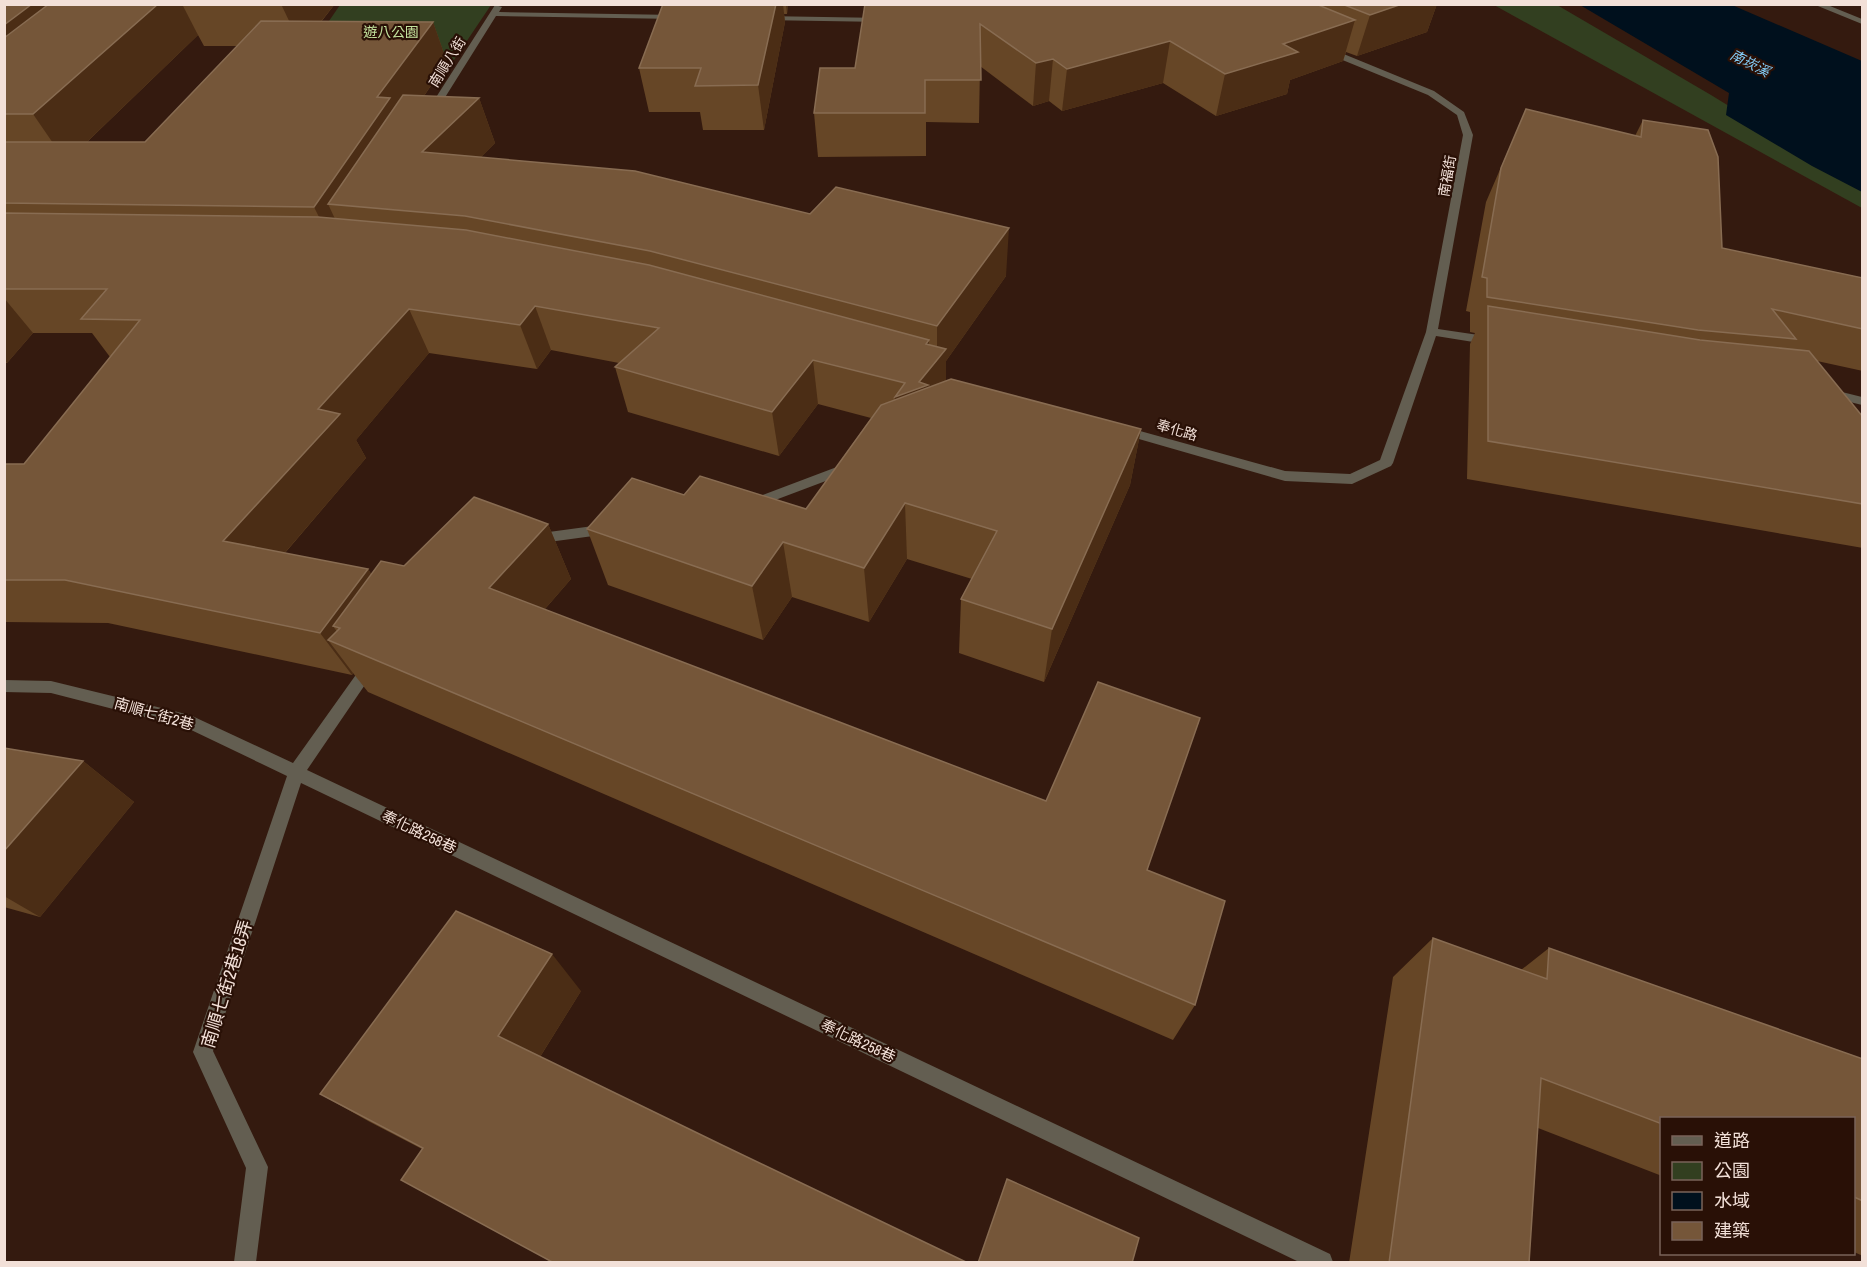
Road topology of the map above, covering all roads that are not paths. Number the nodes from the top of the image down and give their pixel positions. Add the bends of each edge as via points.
1 (500, 4) edge
2 (1817, 4) edge
3 (494, 14) junction
4 (682, 17) edge
5 (753, 18) edge
6 (894, 20) edge
7 (1863, 22) edge
8 (1314, 44) edge
9 (423, 125) edge
10 (1432, 332) junction
11 (1501, 343) edge
12 (1811, 388) edge
13 (1863, 401) edge
14 (1113, 428) edge
15 (868, 460) edge
16 (1352, 479) joint
17 (737, 510) edge
18 (623, 528) edge
19 (520, 541) edge
20 (376, 657) edge
21 (4, 686) edge
22 (296, 773) junction
23 (245, 1263) edge
24 (1322, 1263) edge

1 - 3 street, 南順八街
2 - 7 street
3 - 4 street
3 - 9 street, 南順八街
5 - 6 street
8 - 10 street, 南福街 via 1431,93 1461,114 1468,135
10 - 11 street
10 - 16 street, 南福街 via 1386,463
12 - 13 street
14 - 16 street, 奉化路 via 1285,476
15 - 17 street
18 - 19 street
20 - 22 street
21 - 22 street, 南順七街2巷 via 51,687 190,722
22 - 23 street, 南順七街2巷18弄 via 203,1052 258,1167
22 - 24 street, 奉化路258巷

